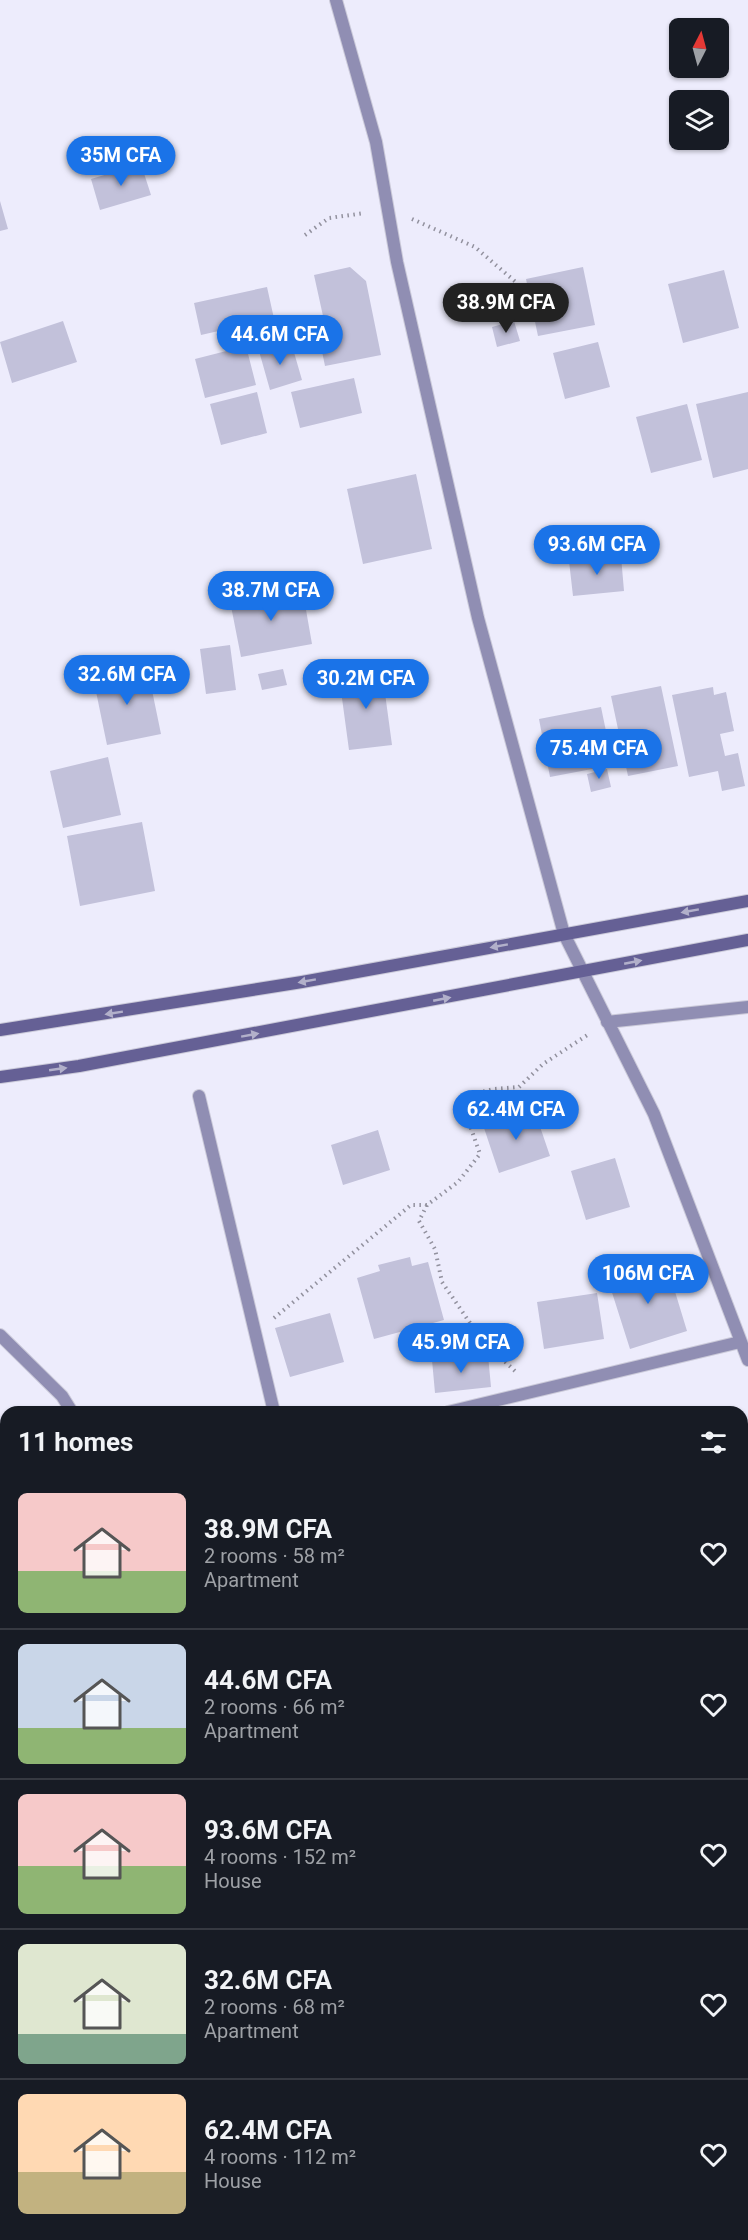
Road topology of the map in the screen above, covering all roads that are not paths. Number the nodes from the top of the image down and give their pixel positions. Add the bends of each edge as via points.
1 (336, 0) edge
2 (748, 901) edge
3 (564, 934) junction
4 (748, 940) edge
5 (582, 972) junction
6 (748, 1007) edge
7 (607, 1022) junction
8 (0, 1030) edge
9 (0, 1077) edge
10 (199, 1096) dead end
11 (0, 1335) edge
12 (740, 1342) junction
13 (748, 1360) edge
14 (68, 1406) edge
15 (273, 1406) edge
16 (473, 1406) edge

1 - 3 street via 376,142 397,262 478,618
2 -> 3 main road
3 - 5 street
3 -> 8 main road via 302,982
5 -> 4 main road
5 - 7 street
9 -> 5 main road via 79,1066
6 - 7 street
7 - 12 street via 654,1114
10 - 15 street
11 - 14 street
12 - 13 street
12 - 16 street

